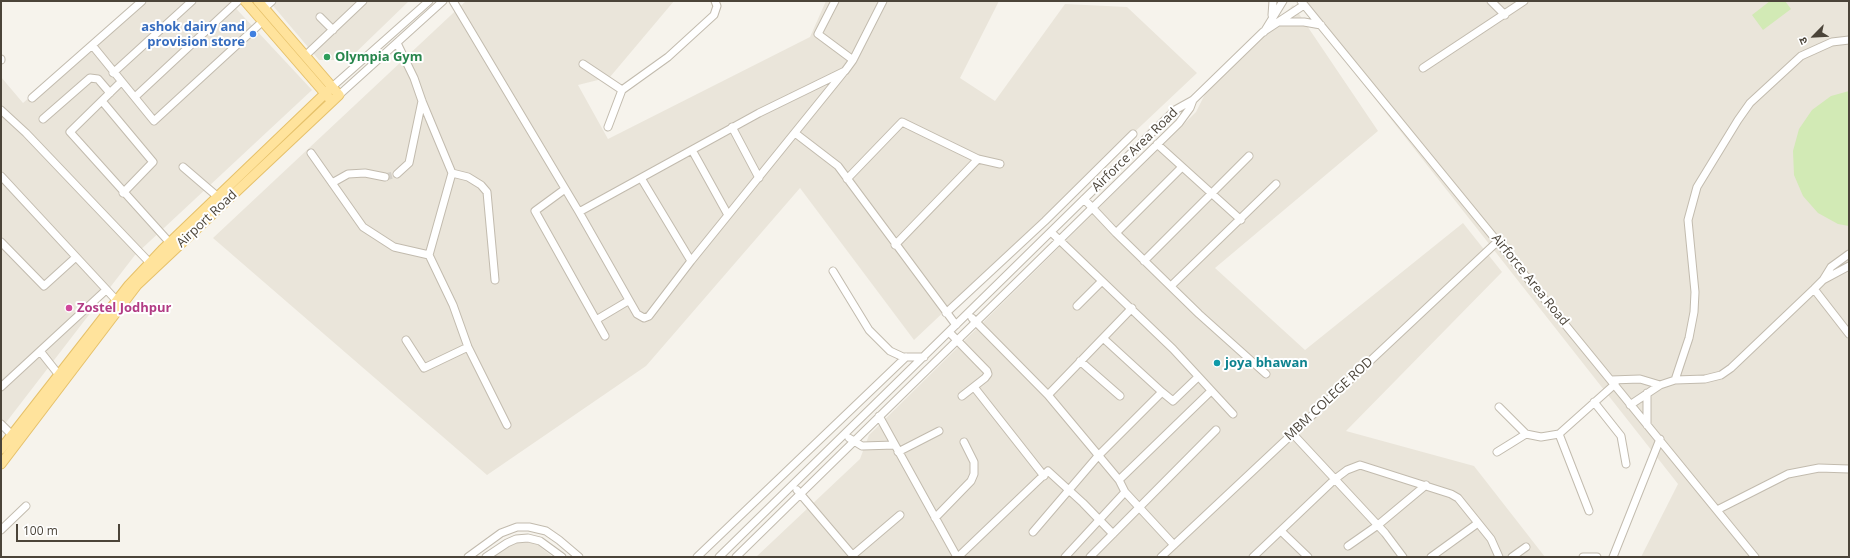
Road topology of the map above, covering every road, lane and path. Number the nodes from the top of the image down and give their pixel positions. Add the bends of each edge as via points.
1 (142, 1) edge
2 (192, 1) edge
3 (238, 1) edge
4 (245, 1) edge
5 (272, 1) edge
6 (363, 1) edge
7 (429, 1) edge
8 (443, 1) edge
9 (453, 1) edge
10 (715, 1) edge
11 (835, 1) edge
12 (883, 1) edge
13 (1273, 1) edge
14 (1283, 1) edge
15 (1491, 1) edge
16 (1524, 1) edge
17 (1302, 3) edge
18 (261, 4) edge
19 (1505, 15) junction
20 (320, 17) dead end
21 (1272, 17) junction
22 (263, 21) junction
23 (1279, 22) junction
24 (1321, 25) junction
25 (333, 30) junction
26 (1264, 32) junction
27 (1849, 40) edge
28 (397, 44) junction
29 (92, 46) junction
30 (306, 56) junction
31 (853, 60) junction
32 (583, 64) dead end
33 (1423, 68) dead end
34 (845, 71) junction
35 (113, 73) junction
36 (121, 82) junction
37 (329, 90) junction
38 (622, 90) junction
39 (110, 93) junction
40 (135, 97) junction
41 (32, 98) dead end
42 (336, 98) junction
43 (1193, 100) junction
44 (102, 101) junction
45 (422, 101) junction
46 (1, 110) edge
47 (43, 119) dead end
48 (608, 127) dead end
49 (732, 128) junction
50 (795, 133) junction
51 (1133, 134) dead end
52 (1157, 144) junction
53 (692, 150) junction
54 (311, 153) dead end
55 (1249, 156) dead end
56 (978, 158) junction
57 (1000, 164) dead end
58 (183, 167) dead end
59 (1182, 167) junction
60 (452, 173) junction
61 (397, 174) tunnel mouth
62 (1, 176) edge
63 (385, 177) tunnel mouth
64 (641, 178) junction
65 (759, 178) junction
66 (847, 180) junction
67 (332, 183) junction
68 (1276, 184) dead end
69 (566, 189) junction
70 (123, 193) junction
71 (1211, 193) junction
72 (218, 197) junction
73 (1084, 199) junction
74 (1093, 207) junction
75 (580, 212) junction
76 (728, 215) junction
77 (1241, 220) junction
78 (1045, 221) junction
79 (1052, 231) junction
80 (1116, 234) junction
81 (1060, 240) junction
82 (1498, 241) junction
83 (1, 242) edge
84 (170, 243) junction
85 (895, 245) junction
86 (1849, 254) edge
87 (429, 255) junction
88 (76, 257) junction
89 (691, 260) junction
90 (1144, 261) junction
91 (150, 263) junction
92 (1849, 266) edge
93 (832, 271) dead end
94 (495, 280) dead end
95 (1823, 280) junction
96 (1102, 281) junction
97 (1171, 286) junction
98 (1814, 289) junction
99 (106, 290) junction
100 (116, 300) junction
101 (628, 301) junction
102 (1077, 306) dead end
103 (1132, 308) junction
104 (946, 313) junction
105 (967, 314) junction
106 (596, 320) junction
107 (976, 321) junction
108 (956, 325) junction
109 (949, 332) junction
110 (1849, 334) edge
111 (605, 336) dead end
112 (1103, 338) junction
113 (406, 340) dead end
114 (957, 340) junction
115 (468, 347) junction
116 (40, 351) junction
117 (906, 357) junction
118 (924, 357) junction
119 (1080, 361) junction
120 (1266, 374) dead end
121 (59, 375) junction
122 (1198, 377) junction
123 (1675, 380) junction
124 (1613, 382) junction
125 (1660, 385) junction
126 (1, 387) edge
127 (974, 387) junction
128 (1211, 391) junction
129 (1162, 392) junction
130 (1647, 393) junction
131 (1048, 395) junction
132 (962, 396) dead end
133 (1120, 396) dead end
134 (1594, 402) junction
135 (1630, 404) junction
136 (1499, 407) dead end
137 (1233, 414) dead end
138 (879, 416) junction
139 (1, 424) edge
140 (507, 424) dead end
141 (1647, 425) junction
142 (938, 430) dead end
143 (1216, 430) dead end
144 (1292, 433) junction
145 (12, 434) junction
146 (1526, 434) junction
147 (1559, 434) junction
148 (844, 435) junction
149 (1660, 439) junction
150 (853, 441) junction
151 (964, 442) dead end
152 (894, 445) junction
153 (1, 450) edge
154 (898, 452) junction
155 (1497, 452) dead end
156 (1098, 456) junction
157 (1, 464) edge
158 (1626, 464) dead end
159 (1849, 469) edge
160 (1044, 476) junction
161 (1336, 479) junction
162 (1119, 480) junction
163 (1426, 485) junction
164 (793, 486) junction
165 (1069, 490) junction
166 (1125, 492) junction
167 (800, 493) junction
168 (26, 506) dead end
169 (1139, 507) junction
170 (1717, 510) junction
171 (1590, 511) dead end
172 (900, 515) dead end
173 (935, 518) junction
174 (1099, 518) junction
175 (735, 522) junction
176 (1478, 522) junction
177 (1378, 524) junction
178 (1, 530) edge
179 (1281, 530) junction
180 (744, 532) junction
181 (1033, 532) dead end
182 (1113, 534) junction
183 (1174, 545) junction
184 (1348, 546) dead end
185 (1526, 547) dead end
186 (1166, 555) edge
187 (1440, 555) edge
188 (723, 556) edge
189 (853, 556) edge
190 (468, 557) edge
191 (486, 557) edge
192 (562, 557) edge
193 (579, 557) edge
194 (697, 557) edge
195 (736, 557) edge
196 (957, 557) edge
197 (1065, 557) edge
198 (1090, 557) edge
199 (1253, 557) edge
200 (1308, 557) edge
201 (1402, 557) edge
202 (1431, 557) edge
203 (1499, 557) edge
204 (1512, 557) edge
205 (1583, 557) edge
206 (1597, 557) edge
207 (1613, 557) edge
208 (1755, 557) edge

1 - 29 street
2 - 35 street
3 - 40 street
4 - 22 main road
5 - 18 street
6 - 25 street
7 - 37 street, Airport Road
8 - 28 street, Airport Road
9 - 69 street
10 - 38 street via 714,15 668,56
11 - 31 street via 818,34
12 - 31 street
13 - 21 street
14 - 21 street, Airforce Area Road
15 - 19 street
16 - 19 street
17 - 23 street, Airforce Area Road
17 - 24 street, Airforce Area Road
18 - 30 main road
19 - 33 street
20 - 25 street
21 - 26 street, Airforce Area Road
22 - 37 main road
22 - 40 street via 154,121
23 - 24 street
23 - 26 street, Airforce Area Road
24 - 82 street, Airforce Area Road
25 - 30 street
26 - 43 street, Airforce Area Road
27 - 123 street via 1832,42 1801,56 1750,104 1697,187 1688,220 1694,312 1689,338
28 - 42 street, Airport Road
28 - 45 street
29 - 35 street
29 - 41 street
30 - 37 main road
31 - 34 street
32 - 38 street
34 - 49 street
34 - 50 street
35 - 36 street
36 - 39 street
36 - 40 street
37 - 42 main road
37 - 72 main road, Airport Road
38 - 48 street
39 - 44 street
39 - 47 street via 98,79 90,78
42 - 157 main road, Airport Road via 138,285
43 - 52 street via 1180,123
43 - 73 street, Airforce Area Road via 1175,110
44 - 70 street via 153,162
44 - 70 street via 70,132
45 - 60 street
45 - 61 street via 408,163
46 - 91 street
49 - 53 street
49 - 65 street
50 - 65 street
50 - 66 street via 838,166
51 - 78 street
52 - 59 street
52 - 74 street
53 - 64 street
53 - 76 street
54 - 67 street
55 - 71 street
56 - 57 street
56 - 66 street via 902,122
56 - 85 street
58 - 72 street
59 - 71 street
59 - 80 street
60 - 87 street
60 - 94 street via 468,177 487,192
62 - 88 street
63 - 67 street via 364,173 348,174
64 - 75 street
64 - 89 street
65 - 76 street
66 - 85 street
67 - 87 street via 362,228 394,247
68 - 77 street
69 - 75 street
69 - 106 street via 535,210
70 - 84 street
71 - 77 street
71 - 90 street
72 - 84 main road, Airport Road
73 - 74 street
73 - 79 street, Airforce Area Road
74 - 80 street
74 - 81 street
75 - 101 street
76 - 89 street
77 - 97 street
78 - 79 street
78 - 104 street
79 - 81 street
79 - 105 street, Airforce Area Road
80 - 90 street
81 - 96 street
81 - 107 street
82 - 124 street, Airforce Area Road
82 - 144 street, MBM COLEGE ROD
83 - 88 street via 44,286
84 - 91 main road, Airport Road
85 - 104 street
86 - 95 street via 1831,267
87 - 115 street
88 - 99 street
89 - 101 street via 649,316 640,317
90 - 97 street
91 - 100 main road, Airport Road
92 - 95 street
93 - 117 street via 870,330 890,351
95 - 98 street
96 - 102 street
96 - 103 street
97 - 120 street
98 - 110 street
98 - 123 street via 1732,368 1713,378
99 - 100 street
99 - 116 street
100 - 121 main road, Airport Road
101 - 106 street
103 - 112 street
103 - 122 street
104 - 108 street
105 - 107 street
105 - 108 street, Airforce Area Road
106 - 111 street
107 - 114 street
107 - 131 street
108 - 109 street, Airforce Area Road
109 - 114 street
109 - 118 street, Airforce Area Road
112 - 119 street
112 - 129 street
113 - 115 street via 424,368
114 - 127 street via 987,371 985,378
114 - 138 street
115 - 140 street
116 - 121 street
116 - 126 street
117 - 118 street
117 - 175 street
118 - 148 street, Airforce Area Road
119 - 131 street
119 - 133 street
121 - 145 main road, Airport Road
122 - 128 street
122 - 129 street via 1173,401
123 - 125 street
124 - 125 street via 1640,379
124 - 134 street
124 - 135 street, Airforce Area Road
125 - 130 street
127 - 132 street
127 - 160 street
128 - 137 street
128 - 162 street
129 - 156 street
130 - 135 street
130 - 141 street
131 - 156 street
134 - 147 street
134 - 158 street via 1621,436
135 - 141 street, Airforce Area Road
136 - 146 street
138 - 150 street
138 - 152 street
139 - 145 street
141 - 149 street, Airforce Area Road
142 - 154 street
143 - 169 street
144 - 161 street
144 - 183 street, MBM COLEGE ROD
145 - 153 main road, Airport Road
146 - 147 street via 1541,437
146 - 155 street
147 - 171 street
148 - 150 street
148 - 164 street, Airforce Area Road
149 - 170 street, Airforce Area Road
149 - 207 street
150 - 152 street via 867,447
150 - 167 street
151 - 173 street via 974,462 974,474 971,481
152 - 154 street
154 - 173 street
156 - 162 street
156 - 165 street
159 - 170 street via 1819,468 1788,474
160 - 165 street via 1048,471
160 - 196 street
161 - 163 street via 1347,470 1360,465
161 - 177 street
161 - 179 street
162 - 166 street
163 - 176 street via 1458,498
163 - 177 street
164 - 167 street
164 - 180 street, Airforce Area Road
165 - 174 street
165 - 181 street
166 - 169 street
166 - 174 street
167 - 189 street
167 - 195 street
168 - 178 street
169 - 182 street
169 - 183 street
170 - 208 street, Airforce Area Road
172 - 189 street
173 - 196 street
174 - 182 street
174 - 197 street
175 - 180 street
175 - 194 street
176 - 187 street
176 - 203 street via 1491,539
177 - 184 street
177 - 201 street
179 - 199 street
179 - 200 street
180 - 188 street, Airforce Area Road
182 - 198 street
183 - 186 street, MBM COLEGE ROD
185 - 204 street
187 - 202 street
190 - 193 street via 501,533 517,527 546,531
191 - 192 street via 507,543 528,538 540,541
205 - 206 street

